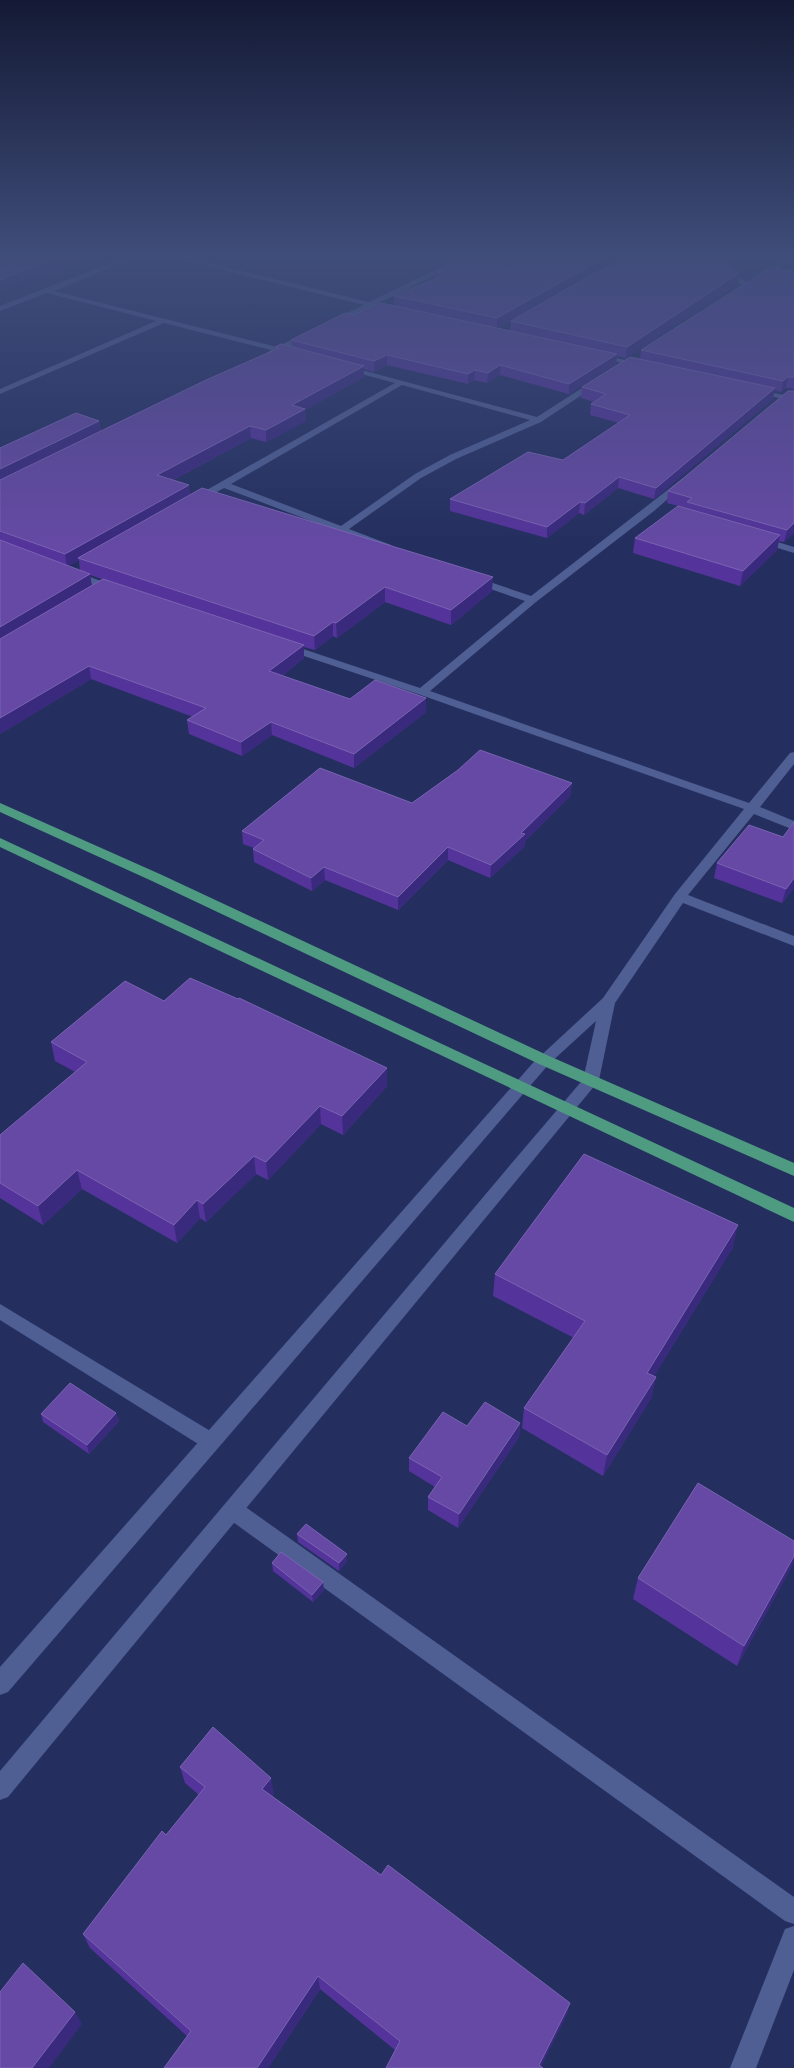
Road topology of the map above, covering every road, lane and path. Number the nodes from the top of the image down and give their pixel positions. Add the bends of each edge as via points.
1 (95, 351) edge
2 (277, 351) edge
3 (281, 351) edge
4 (288, 352) edge
5 (592, 354) edge
6 (637, 357) edge
7 (261, 359) edge
8 (629, 363) junction
9 (335, 365) edge
10 (620, 368) edge
11 (655, 369) edge
12 (604, 378) edge
13 (402, 382) junction
14 (745, 389) edge
15 (794, 389) edge
16 (0, 392) edge
17 (779, 399) junction
18 (794, 399) edge
19 (538, 420) junction
20 (694, 471) edge
21 (223, 484) junction
22 (189, 503) edge
23 (344, 528) junction
24 (746, 536) edge
25 (395, 550) edge
26 (794, 550) edge
27 (69, 569) edge
28 (467, 577) edge
29 (123, 593) edge
30 (532, 600) junction
31 (273, 642) edge
32 (422, 692) junction
33 (794, 756) edge
34 (0, 807) edge
35 (752, 808) junction
36 (794, 826) edge
37 (0, 842) edge
38 (680, 897) junction
39 (794, 941) edge
40 (608, 1002) junction
41 (544, 1060) junction
42 (591, 1080) junction
43 (521, 1086) junction
44 (567, 1108) junction
45 (794, 1170) edge
46 (794, 1215) edge
47 (0, 1311) edge
48 (210, 1441) junction
49 (233, 1510) junction
50 (0, 1684) edge
51 (0, 1789) edge
52 (794, 1912) edge
53 (794, 1938) edge
54 (743, 2068) edge

1 - 16 street
2 - 7 street
3 - 4 street
5 - 8 street
6 - 8 street
8 - 10 street
8 - 11 street
9 - 13 street
12 - 19 street
13 - 19 street
13 - 21 street
14 - 17 street
15 - 17 street
17 - 18 street
19 - 23 street via 418,476
20 - 30 street via 655,510
21 - 22 street
21 - 23 street
23 - 25 street
24 - 26 street
27 - 29 street via 100,589
28 - 30 street
30 - 32 street
31 - 32 street
32 - 35 street
33 - 35 street
34 - 41 main road
35 - 36 street
35 - 38 street
37 - 43 main road
38 - 39 street
38 - 40 street
40 - 41 street
40 - 42 street
41 - 42 main road
41 - 43 street
42 - 44 street
42 - 45 main road
43 - 44 main road
43 - 48 street
44 - 46 main road
44 - 49 street
47 - 48 street
48 - 50 street
49 - 51 street
49 - 52 street
53 - 54 street

